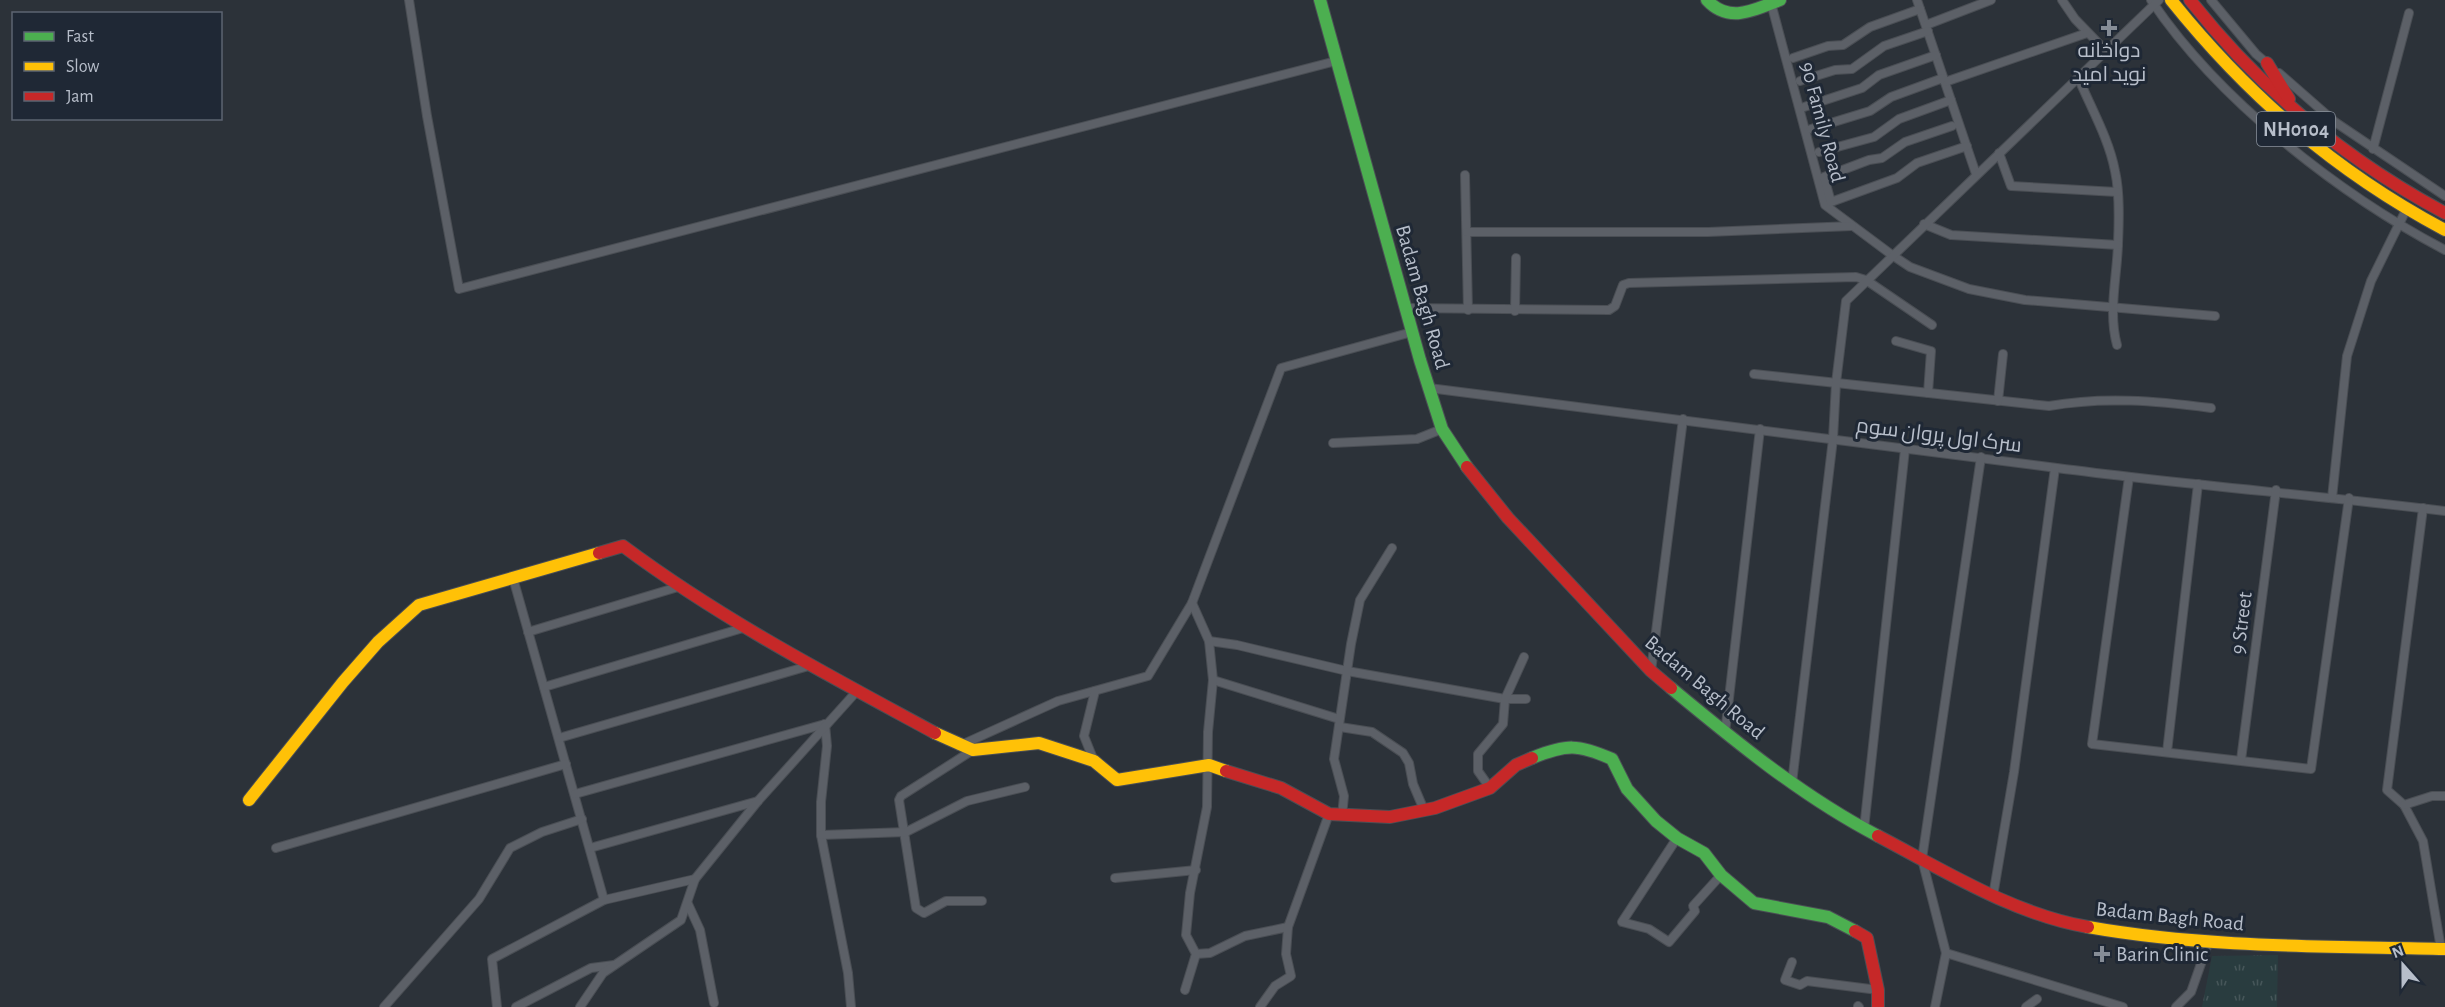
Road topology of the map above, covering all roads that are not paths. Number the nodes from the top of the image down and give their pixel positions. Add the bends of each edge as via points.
1 (408, 0) edge
2 (1320, 0) edge
3 (1707, 0) edge
4 (1991, 0) edge
5 (2062, 0) edge
6 (2170, 0) edge
7 (2190, 0) edge
8 (2211, 0) edge
9 (1775, 2) edge
10 (2154, 2) edge
11 (1919, 4) edge
12 (1715, 6) edge
13 (2409, 13) dead end
14 (1927, 28) junction
15 (2087, 33) junction
16 (2105, 50) junction
17 (1936, 55) junction
18 (1793, 58) dead end
19 (1336, 61) junction
20 (2267, 63) junction
21 (2078, 77) junction
22 (1944, 80) junction
23 (1800, 81) dead end
24 (1951, 100) junction
25 (1804, 107) dead end
26 (2300, 117) junction
27 (1952, 126) dead end
28 (1810, 129) dead end
29 (1966, 146) junction
30 (2373, 148) junction
31 (1819, 152) dead end
32 (1999, 153) junction
33 (1976, 174) junction
34 (1465, 175) dead end
35 (2117, 192) junction
36 (2445, 196) edge
37 (2406, 210) junction
38 (2445, 213) edge
39 (1924, 224) junction
40 (2398, 225) junction
41 (1853, 226) junction
42 (2445, 230) edge
43 (1467, 232) junction
44 (2118, 245) junction
45 (2445, 250) edge
46 (1892, 255) junction
47 (1516, 258) dead end
48 (1866, 280) junction
49 (1405, 308) junction
50 (2113, 308) junction
51 (1468, 310) junction
52 (1515, 310) junction
53 (2215, 315) dead end
54 (1932, 325) dead end
55 (1412, 332) junction
56 (1896, 341) dead end
57 (2117, 345) dead end
58 (2003, 354) dead end
59 (1754, 374) dead end
60 (1836, 383) junction
61 (1429, 388) junction
62 (1928, 393) junction
63 (1998, 401) junction
64 (2211, 408) dead end
65 (1683, 418) junction
66 (1442, 429) junction
67 (1760, 429) junction
68 (1833, 439) junction
69 (1333, 443) dead end
70 (1905, 449) junction
71 (1982, 457) junction
72 (2055, 468) junction
73 (2129, 477) junction
74 (2198, 484) junction
75 (2276, 490) junction
76 (2332, 498) junction
77 (2349, 498) junction
78 (2423, 508) junction
79 (2445, 511) edge
80 (1392, 549) dead end
81 (513, 578) junction
82 (678, 587) junction
83 (1192, 603) junction
84 (742, 628) junction
85 (528, 632) junction
86 (1209, 641) junction
87 (1524, 657) dead end
88 (813, 665) junction
89 (1347, 671) junction
90 (1651, 671) junction
91 (1213, 680) junction
92 (544, 687) junction
93 (857, 691) junction
94 (1095, 691) junction
95 (1505, 699) junction
96 (1526, 699) dead end
97 (1340, 723) junction
98 (825, 724) junction
99 (1725, 733) junction
100 (559, 738) junction
101 (959, 746) junction
102 (973, 750) junction
103 (2167, 752) junction
104 (2241, 760) junction
105 (1094, 761) junction
106 (566, 764) junction
107 (1209, 765) junction
108 (1792, 783) junction
109 (1025, 787) dead end
110 (1490, 788) junction
111 (575, 794) junction
112 (2445, 796) edge
113 (249, 800) dead end
114 (758, 801) junction
115 (2404, 805) junction
116 (1424, 810) junction
117 (1336, 815) junction
118 (582, 819) junction
119 (1864, 829) junction
120 (906, 832) junction
121 (821, 835) junction
122 (1677, 838) junction
123 (276, 848) dead end
124 (590, 848) junction
125 (1922, 859) junction
126 (1196, 870) junction
127 (1721, 874) junction
128 (1115, 878) dead end
129 (695, 879) junction
130 (1993, 896) junction
131 (604, 900) junction
132 (982, 901) dead end
133 (688, 904) junction
134 (1288, 927) junction
135 (2209, 941) junction
136 (2443, 949) edge
137 (1946, 953) junction
138 (1196, 954) junction
139 (1792, 962) dead end
140 (617, 964) junction
141 (1185, 990) dead end
142 (1878, 990) junction
143 (2037, 999) dead end
144 (714, 1003) dead end
145 (384, 1007) edge
146 (497, 1007) edge
147 (516, 1007) edge
148 (580, 1007) edge
149 (851, 1007) edge
150 (1260, 1007) edge
151 (1878, 1007) edge
152 (1935, 1007) edge
153 (2026, 1007) edge
154 (2123, 1007) edge
155 (2176, 1007) edge

1 - 19 street via 459,289
2 - 19 main road, Badam Bagh Road
3 - 12 main road, 90 Family Road
4 - 14 street
5 - 15 street
6 - 37 main road, NH0104 via 2235,77 2343,169
7 - 26 main road, NH0104 via 2245,65
8 - 20 street
9 - 12 main road, 90 Family Road via 1733,16
9 - 41 street, 90 Family Road via 1825,205
10 - 16 street
10 - 40 street via 2217,80 2293,150
11 - 14 street
11 - 18 street via 1870,27 1843,45
13 - 30 street
14 - 17 street
14 - 23 street via 1884,46 1852,69
15 - 16 street
15 - 22 street
16 - 21 street
17 - 22 street
17 - 25 street via 1880,75 1862,88
19 - 49 main road, Badam Bagh Road
20 - 26 main road
20 - 30 street via 2335,122
21 - 32 street
21 - 35 street via 2110,152
22 - 24 street
22 - 28 street via 1892,97 1870,111
24 - 29 street
24 - 31 street via 1899,119 1874,136
26 - 38 main road, NH0104 via 2361,165
27 - 29 street via 1905,142 1882,158 1824,177 1831,202 1897,178 1917,163
29 - 33 street
30 - 36 street
32 - 33 street
32 - 35 street via 2011,186
33 - 39 street
34 - 43 street
35 - 44 street
37 - 40 street
37 - 42 main road, NH0104
39 - 44 street via 1960,236
39 - 46 street
40 - 45 street
40 - 76 street via 2370,281 2347,356
41 - 43 street via 1708,232
41 - 46 street, 90 Family Road
43 - 51 street
44 - 50 street
46 - 48 street
46 - 50 street, 90 Family Road via 1910,267 1969,290
47 - 52 street
48 - 52 street via 1809,277 1629,283 1623,285 1615,306 1609,310
48 - 54 street
48 - 60 street via 1846,301 1843,311
49 - 51 street
49 - 55 main road, Badam Bagh Road
50 - 53 street, 90 Family Road
50 - 57 street
51 - 52 street
55 - 61 main road, Badam Bagh Road
55 - 83 street via 1281,368
56 - 62 street via 1931,351
58 - 63 street
59 - 60 street
60 - 62 street
60 - 68 street
61 - 65 street, سرک اول پروان سوم
61 - 66 main road, Badam Bagh Road
62 - 63 street
63 - 64 street via 2049,406 2083,400 2138,399
65 - 67 street, سرک اول پروان سوم
65 - 90 street
66 - 69 street via 1417,439
66 - 90 main road, Badam Bagh Road via 1469,471 1508,518
67 - 68 street, سرک اول پروان سوم
67 - 99 street
68 - 70 street, سرک اول پروان سوم
68 - 108 street
70 - 71 street, سرک اول پروان سوم
70 - 119 street
71 - 72 street, سرک اول پروان سوم
71 - 125 street
72 - 73 street, سرک اول پروان سوم
72 - 130 street via 2014,772
73 - 74 street, سرک اول پروان سوم
73 - 103 street via 2092,744
74 - 75 street, سرک اول پروان سوم
74 - 103 street
75 - 76 street, سرک اول پروان سوم
75 - 104 street, 9 Street
76 - 77 street, سرک اول پروان سوم
77 - 78 street, سرک اول پروان سوم
77 - 104 street via 2311,769
78 - 79 street, سرک اول پروان سوم
78 - 115 street via 2387,790
80 - 89 street via 1360,600
81 - 82 main road via 623,546
81 - 85 street
81 - 113 main road via 415,609 378,642 343,682
82 - 84 main road
82 - 85 street
83 - 86 street
83 - 94 street via 1148,676
84 - 88 main road
84 - 92 street
85 - 92 street
86 - 89 street
86 - 91 street
87 - 95 street
88 - 93 main road
88 - 100 street
89 - 95 street
89 - 97 street
90 - 99 main road, Badam Bagh Road
91 - 97 street
91 - 107 street
92 - 100 street
93 - 98 street
93 - 101 main road
94 - 101 street via 1058,701
94 - 105 street via 1084,736
95 - 96 street
95 - 110 street via 1503,724 1478,754 1478,771
97 - 116 street via 1372,732 1403,753
97 - 117 street via 1334,759 1344,796
98 - 111 street
98 - 114 street
98 - 121 street
99 - 108 main road, Badam Bagh Road
100 - 106 street
101 - 102 main road
102 - 105 main road via 1039,743
102 - 120 street via 901,796
103 - 104 street
105 - 107 main road via 1117,780
106 - 111 street
106 - 123 street
107 - 117 main road via 1281,788
107 - 126 street via 1207,807
108 - 119 main road, Badam Bagh Road
109 - 120 street via 967,801
110 - 116 main road
110 - 122 main road via 1516,765 1552,750 1584,747 1612,759 1627,789
111 - 118 street
112 - 115 street
114 - 124 street
114 - 129 street
115 - 136 street via 2423,842
116 - 117 main road via 1390,817
117 - 134 street
118 - 124 street
118 - 145 street via 510,848 479,899
119 - 125 main road, Badam Bagh Road
120 - 121 street
120 - 132 street via 916,908 924,913 946,901
121 - 149 street
122 - 127 main road via 1704,853
122 - 127 street via 1622,922 1649,928 1669,942 1695,911 1694,904
124 - 131 street
125 - 130 main road, Badam Bagh Road
125 - 137 street
126 - 128 street
126 - 138 street via 1186,935
127 - 142 main road via 1754,903 1828,917 1867,938
129 - 131 street
129 - 133 street
130 - 135 main road, Badam Bagh Road via 2069,924 2106,932
131 - 146 street via 492,959
133 - 140 street via 681,920
133 - 144 street via 700,930
134 - 138 street via 1245,936 1210,953
134 - 150 street via 1286,954 1291,976 1275,986
135 - 136 main road, Badam Bagh Road
135 - 155 street via 2191,992
137 - 152 street
137 - 154 street
138 - 141 street
139 - 142 street via 1785,980 1797,984 1807,981
140 - 147 street via 591,968
140 - 148 street via 603,973
142 - 151 main road
143 - 153 street

